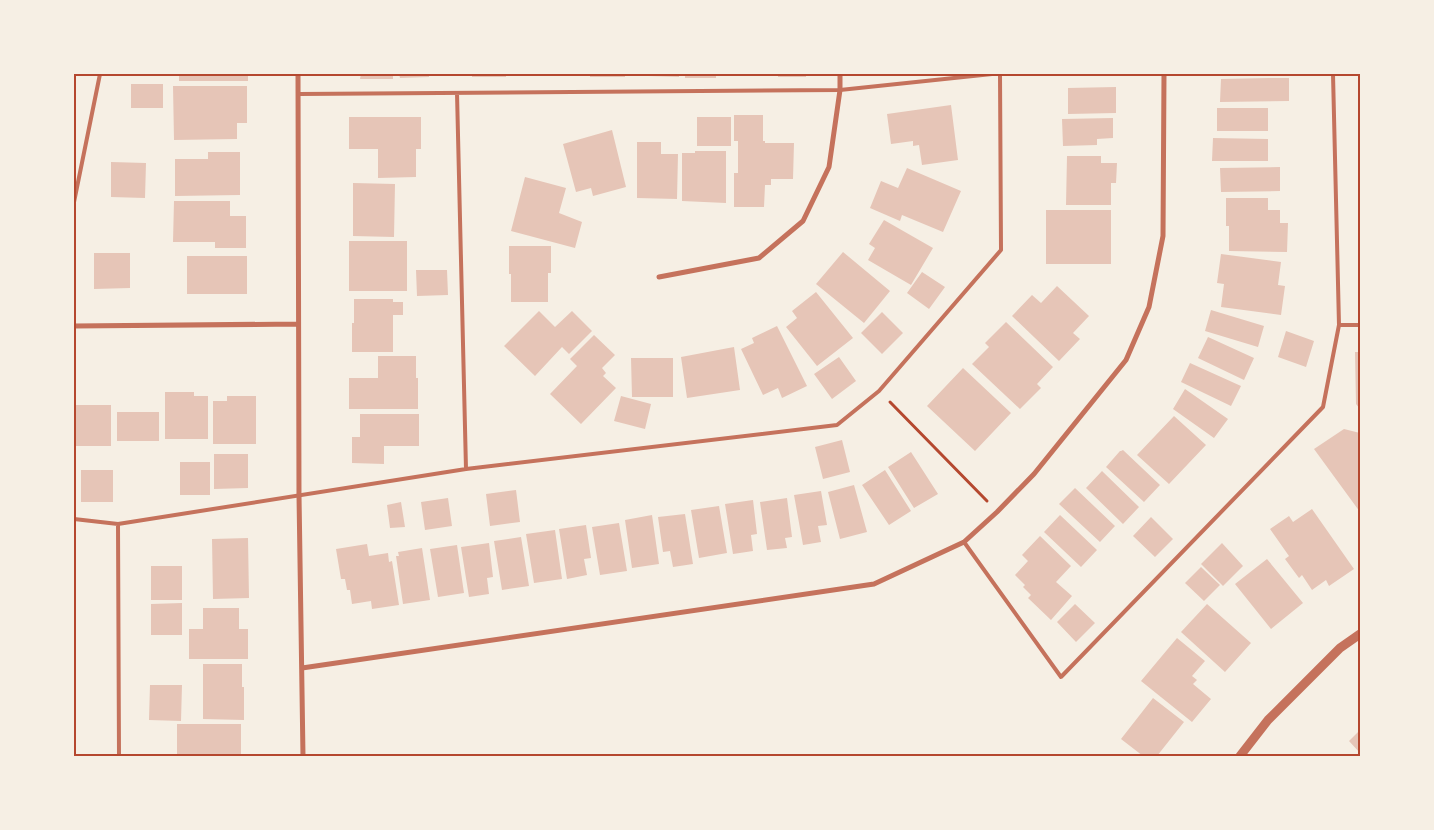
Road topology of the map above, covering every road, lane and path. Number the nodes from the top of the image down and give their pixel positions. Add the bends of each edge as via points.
1 (100, 74) edge
2 (298, 74) edge
3 (840, 74) edge
4 (992, 74) edge
5 (1000, 74) edge
6 (1164, 74) edge
7 (1334, 74) edge
8 (840, 90) junction
9 (457, 92) junction
10 (299, 94) junction
11 (74, 202) edge
12 (659, 277) dead end
13 (298, 324) junction
14 (1340, 325) junction
15 (1360, 325) edge
16 (74, 326) edge
17 (879, 390) junction
18 (466, 469) junction
19 (299, 495) junction
20 (998, 512) junction
21 (74, 520) edge
22 (118, 524) junction
23 (964, 542) junction
24 (1360, 634) edge
25 (302, 668) junction
26 (119, 756) edge
27 (303, 756) edge
28 (1240, 756) edge

1 - 11 lane
2 - 10 street
3 - 8 street
4 - 8 lane
5 - 17 lane via 1001,250
6 - 20 street via 1163,236 1149,307 1126,360 1034,474
7 - 14 lane
8 - 9 lane
8 - 12 street via 829,167 803,220 759,258
9 - 10 lane
9 - 18 lane
10 - 13 street
13 - 16 street
13 - 19 street
14 - 15 lane
14 - 23 lane via 1323,407 1061,677
17 - 18 lane via 837,425
17 - 20 path
18 - 19 lane
19 - 22 lane
19 - 25 street
20 - 23 street
21 - 22 lane
22 - 26 lane
23 - 25 street via 874,584
24 - 28 street via 1340,648 1268,720
25 - 27 street

